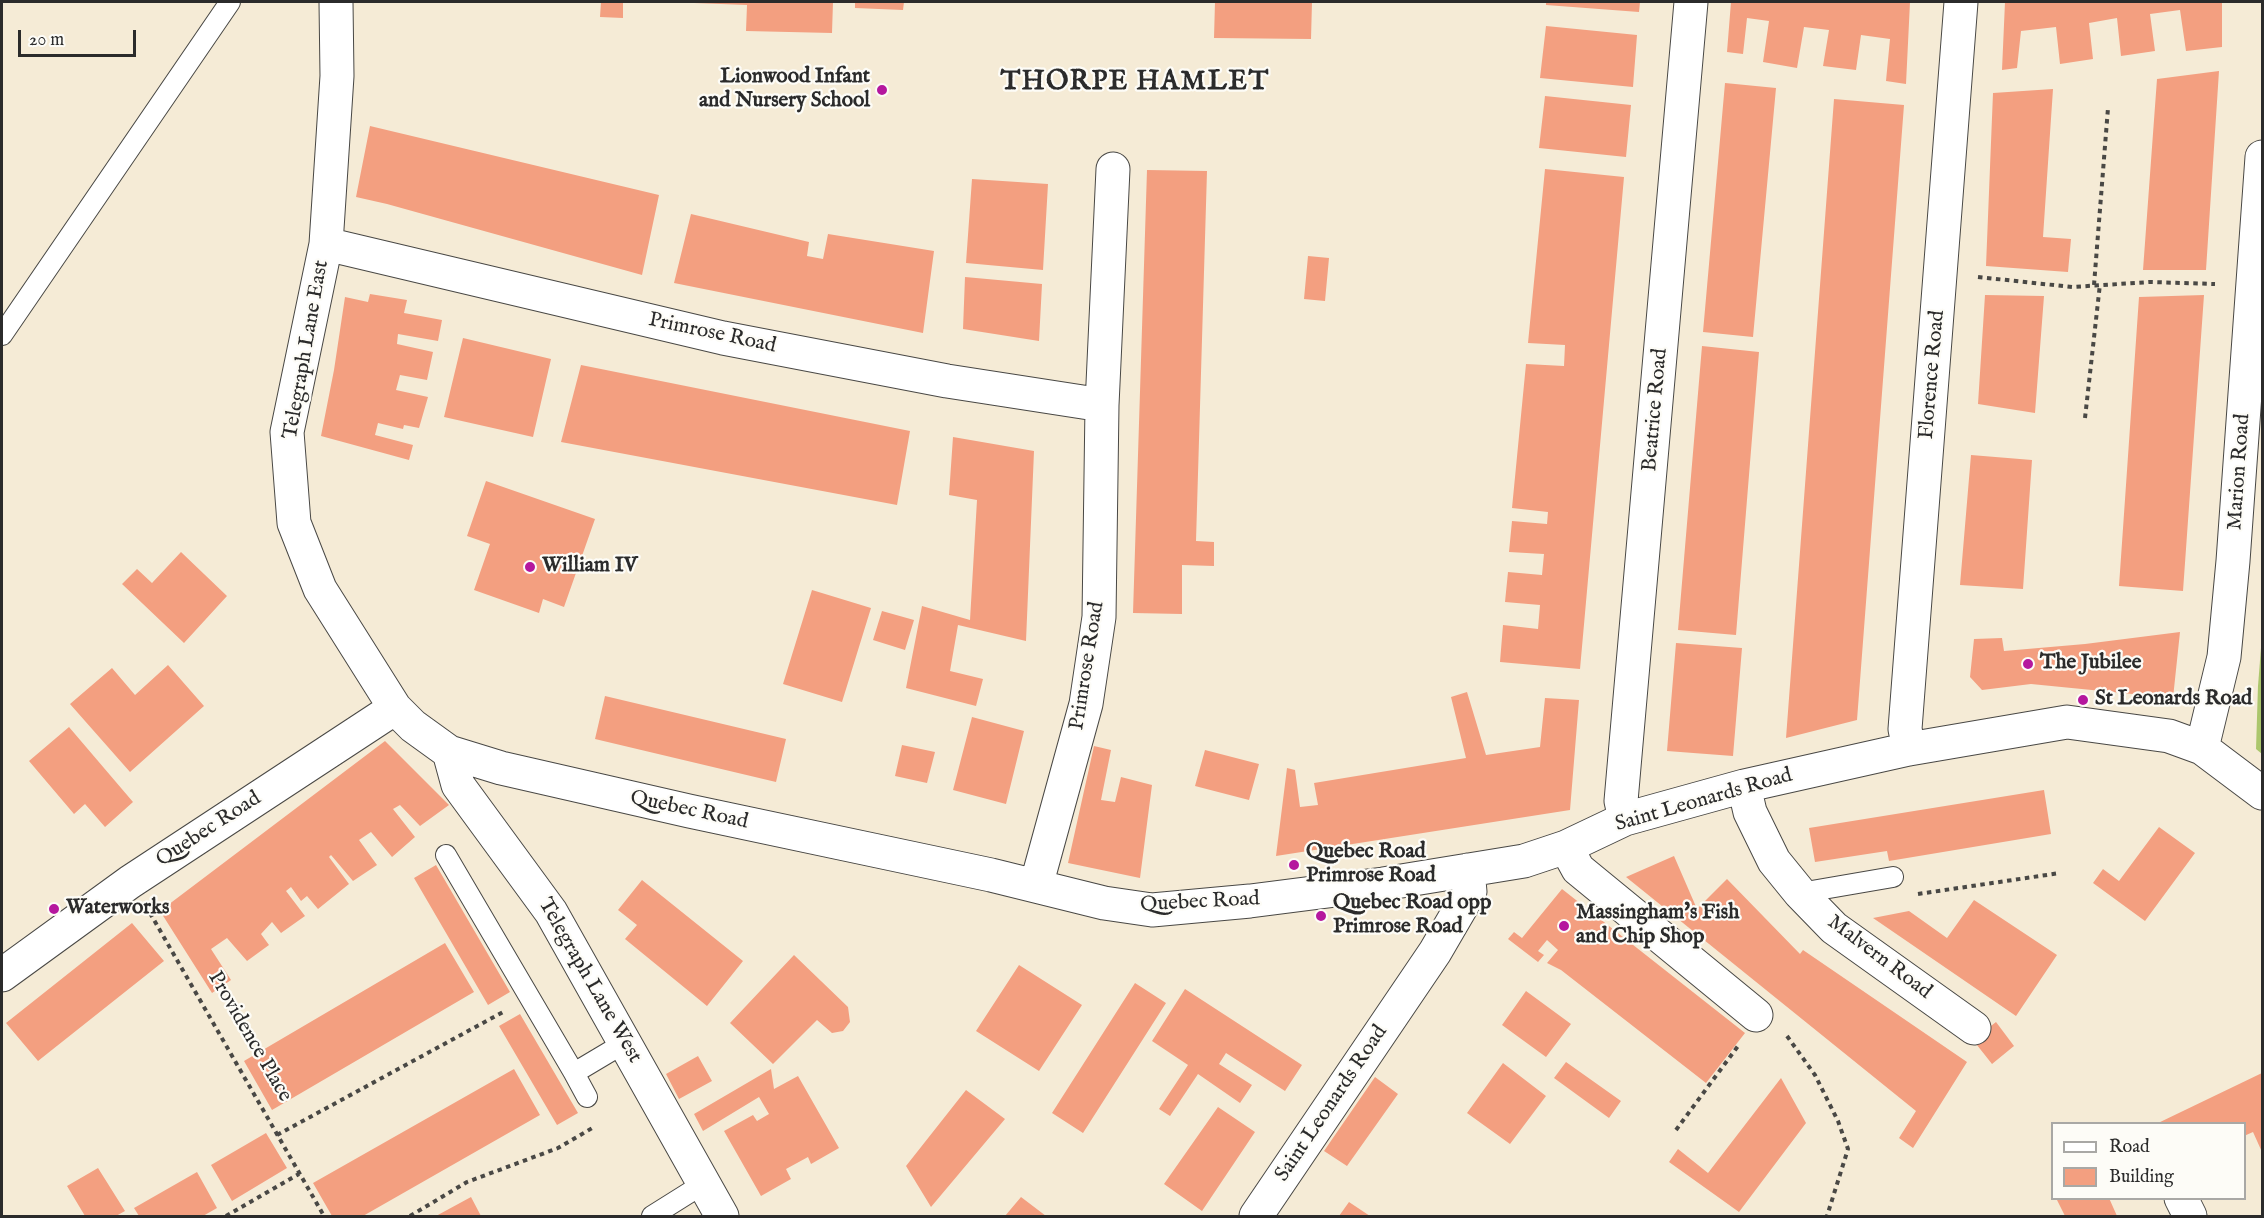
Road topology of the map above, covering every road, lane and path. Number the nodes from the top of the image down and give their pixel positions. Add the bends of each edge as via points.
1 (230, 2) edge
2 (336, 2) edge
3 (1691, 2) edge
4 (1961, 2) edge
5 (2108, 108) dead end
6 (2262, 157) edge
7 (1113, 169) dead end
8 (327, 244) junction
9 (1941, 272) junction
10 (2097, 284) junction
11 (2252, 286) junction
12 (2, 335) edge
13 (1102, 405) junction
14 (2085, 418) dead end
15 (395, 708) junction
16 (2202, 748) junction
17 (1909, 749) junction
18 (449, 752) junction
19 (1744, 786) junction
20 (2262, 793) edge
21 (1625, 819) junction
22 (1566, 847) junction
23 (446, 855) dead end
24 (1468, 870) junction
25 (2060, 873) dead end
26 (1893, 877) joint
27 (130, 882) junction
28 (1036, 886) junction
29 (1800, 893) junction
30 (2, 975) edge
31 (1749, 1010) junction
32 (497, 1015) dead end
33 (1974, 1028) dead end
34 (626, 1042) junction
35 (574, 1073) junction
36 (586, 1097) dead end
37 (1676, 1130) dead end
38 (589, 1131) dead end
39 (277, 1135) junction
40 (299, 1174) junction
41 (703, 1184) junction
42 (2182, 1200) edge
43 (226, 1216) edge
44 (324, 1216) edge
45 (410, 1216) edge
46 (652, 1216) edge
47 (722, 1216) edge
48 (1257, 1216) edge
49 (1827, 1216) edge
50 (2190, 1216) edge

1 - 12 lane
2 - 8 street, Telegraph Lane East via 337,76
3 - 21 street, Beatrice Road via 1621,801
4 - 9 street, Florence Road
5 - 10 path
6 - 11 street, Marion Road
7 - 13 street, Primrose Road
8 - 13 street, Primrose Road via 723,338 947,381
8 - 15 street, Telegraph Lane East via 287,432 294,523 320,589
9 - 10 path via 2072,287
9 - 17 street, Florence Road via 1905,729
10 - 11 path
10 - 14 path
11 - 16 street, Marion Road via 2224,657
13 - 28 street, Primrose Road via 1100,617 1086,704
15 - 18 street, Quebec Road
15 - 27 street, Quebec Road
16 - 17 street, Saint Leonards Road via 2169,736 2067,722
16 - 20 street, Saint Leonards Road
17 - 19 street, Saint Leonards Road
18 - 28 street, Quebec Road via 678,809
18 - 34 street, Telegraph Lane West via 458,785 551,912
19 - 21 street, Saint Leonards Road
19 - 29 street, Malvern Road via 1750,812 1774,861
21 - 22 street, Saint Leonards Road
22 - 24 street, Saint Leonards Road via 1524,861
22 - 31 street via 1578,869
23 - 35 lane
24 - 28 street, Quebec Road via 1250,901 1152,910
24 - 48 street, Saint Leonards Road via 1470,892 1435,952
25 - 26 path via 1902,897
26 - 29 lane
27 - 30 street, Quebec Road
27 - 39 path, Providence Place
29 - 33 street, Malvern Road via 1834,928
31 - 37 path via 1753,1026
31 - 49 path via 1761,1002 1815,1075 1838,1121 1848,1149
32 - 39 path
34 - 35 lane
34 - 41 street, Telegraph Lane West
35 - 36 lane
38 - 45 path via 558,1148 467,1182
39 - 40 path, Providence Place
40 - 43 path
40 - 44 path, Providence Place
41 - 46 lane
41 - 47 street, Telegraph Lane West
42 - 50 street

